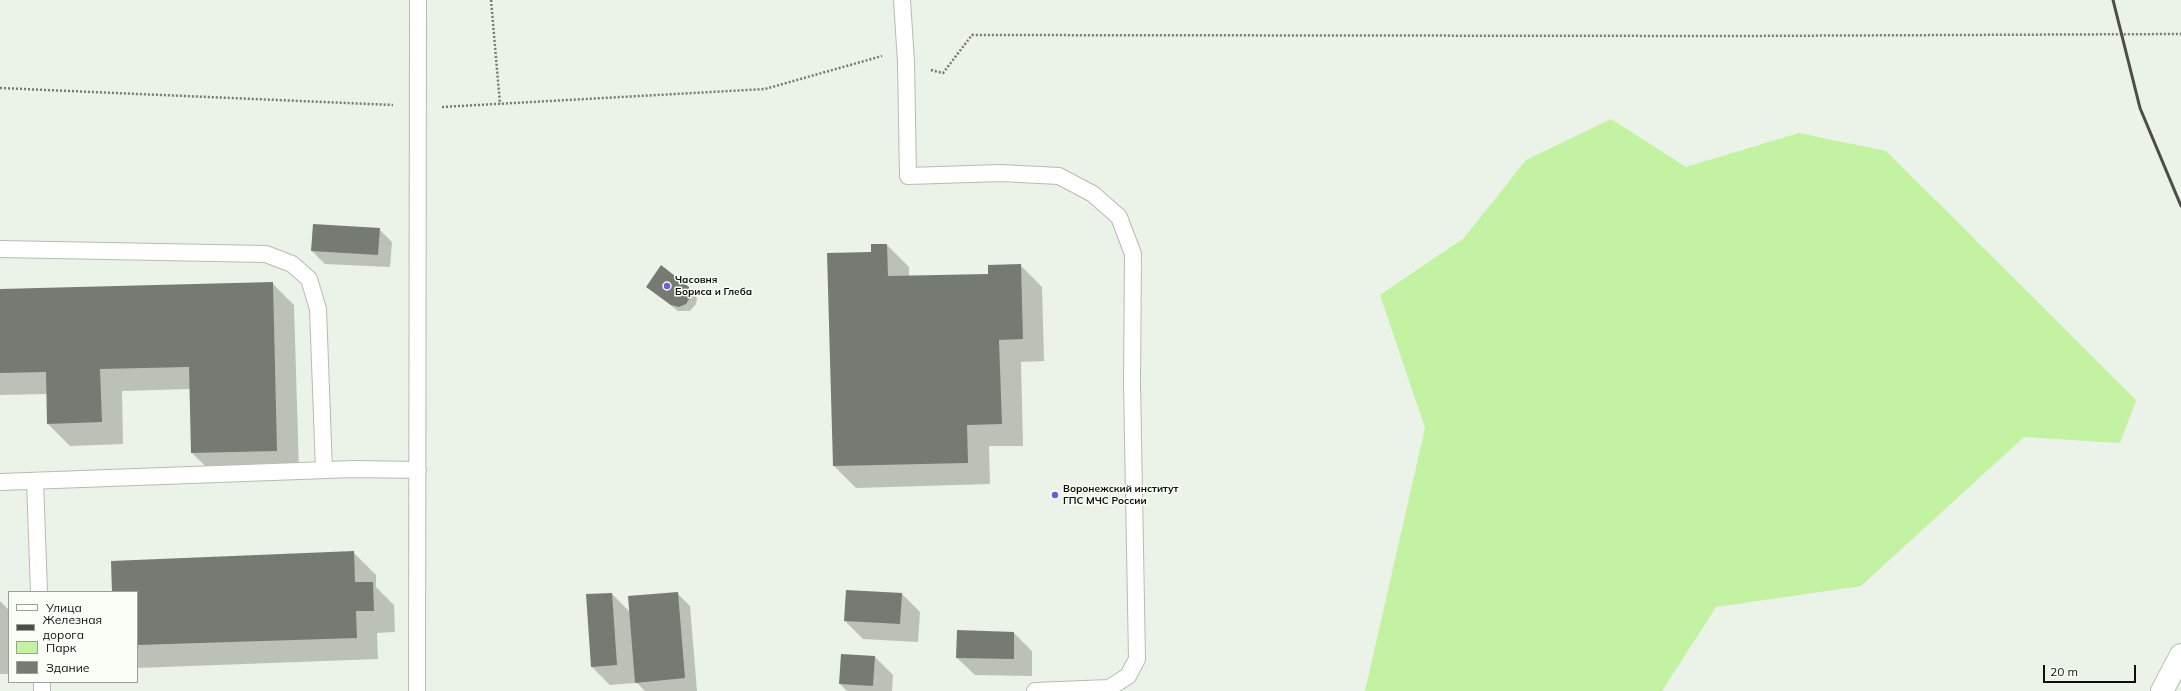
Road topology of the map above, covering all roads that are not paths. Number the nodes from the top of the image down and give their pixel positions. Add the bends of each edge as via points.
1 (418, 0) edge
2 (902, 0) edge
3 (0, 249) edge
4 (324, 470) junction
5 (418, 470) junction
6 (35, 481) junction
7 (0, 482) edge
8 (39, 591) edge
9 (2181, 655) edge
10 (417, 691) edge
11 (1035, 691) edge
12 (2162, 691) edge

1 - 5 lane
2 - 11 lane via 908,176 1001,173 1059,176 1093,194 1119,217 1133,254 1132,383 1137,659 1128,676 1108,688
3 - 4 lane via 266,254 292,264 309,279 318,309
4 - 5 lane
4 - 6 lane
5 - 10 lane
6 - 7 lane
6 - 8 lane
9 - 12 street

